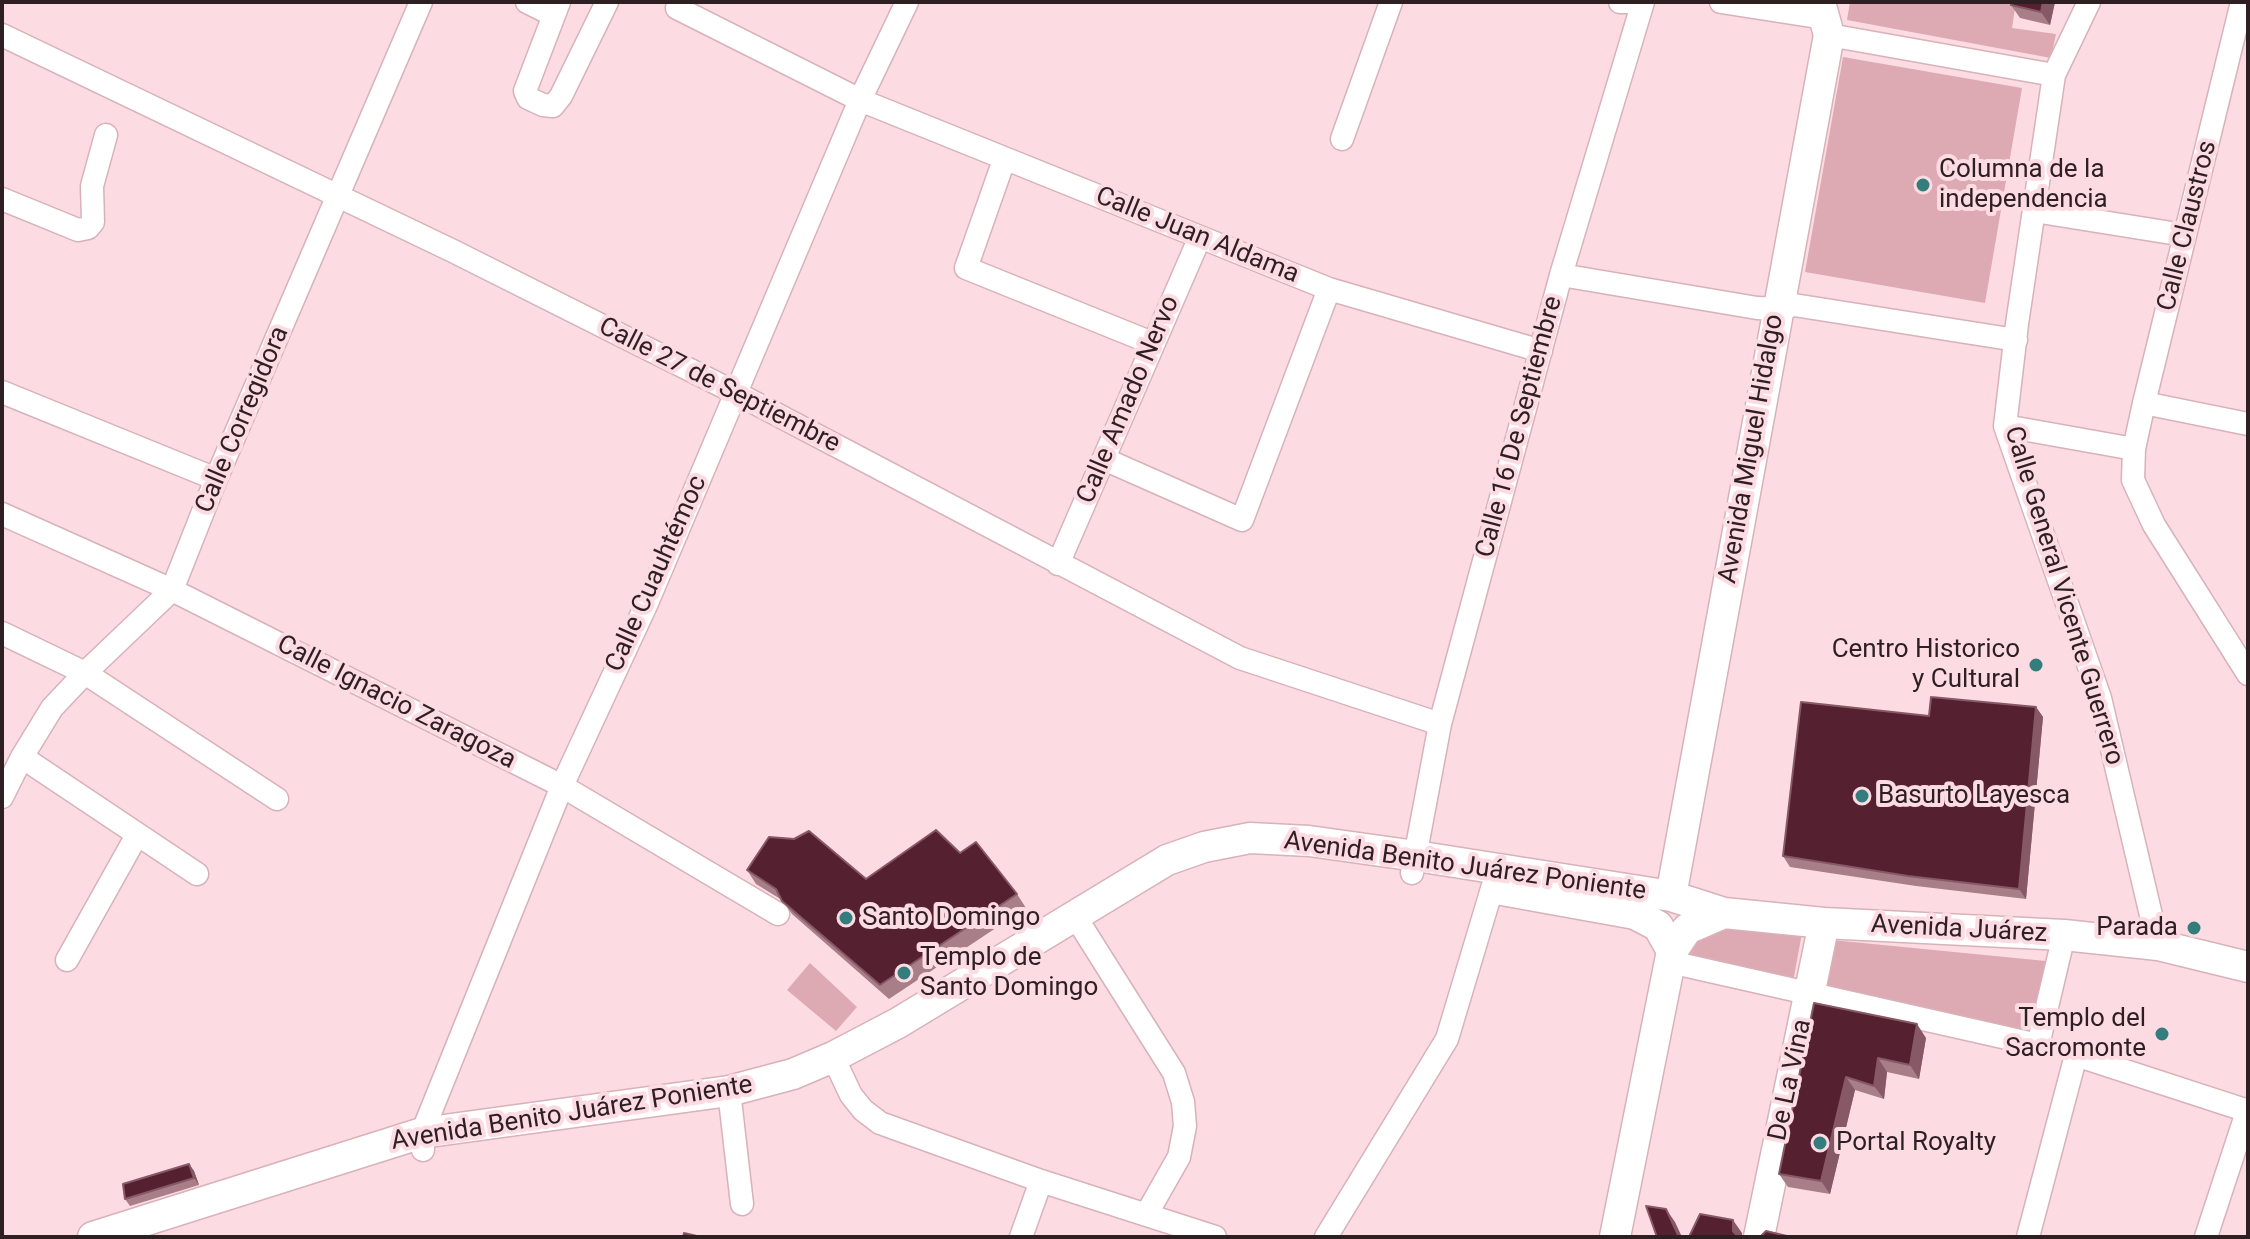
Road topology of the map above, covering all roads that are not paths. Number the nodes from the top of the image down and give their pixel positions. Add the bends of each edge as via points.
1 (421, 2) edge
2 (527, 2) edge
3 (607, 2) edge
4 (881, 2) edge
5 (1391, 2) edge
6 (1620, 2) edge
7 (1629, 2) edge
8 (1643, 2) edge
9 (1721, 2) edge
10 (2089, 2) edge
11 (2242, 2) edge
12 (904, 6) edge
13 (677, 8) dead end
14 (556, 9) edge
15 (1824, 18) edge
16 (2, 35) edge
17 (2242, 38) edge
18 (2054, 75) junction
19 (860, 100) junction
20 (106, 135) dead end
21 (1342, 139) dead end
22 (1004, 160) junction
23 (339, 197) junction
24 (2, 199) edge
25 (2034, 211) junction
26 (2184, 235) junction
27 (1200, 237) junction
28 (1561, 275) junction
29 (1329, 289) junction
30 (1778, 309) junction
31 (2016, 340) junction
32 (1152, 343) junction
33 (1541, 351) junction
34 (2, 392) edge
35 (736, 393) junction
36 (2144, 403) junction
37 (2248, 424) edge
38 (2005, 426) junction
39 (2134, 449) junction
40 (1104, 459) junction
41 (216, 479) junction
42 (2, 514) edge
43 (1058, 564) junction
44 (172, 590) junction
45 (2, 633) edge
46 (85, 673) junction
47 (2248, 674) edge
48 (1440, 724) junction
49 (22, 757) junction
50 (562, 786) junction
51 (2, 797) edge
52 (277, 799) dead end
53 (137, 835) junction
54 (1414, 864) junction
55 (197, 874) dead end
56 (1495, 879) junction
57 (1671, 896) junction
58 (1591, 907) junction
59 (1724, 913) junction
60 (778, 914) edge
61 (1080, 922) junction
62 (1824, 923) junction
63 (2064, 935) junction
64 (2158, 945) junction
65 (1671, 956) junction
66 (67, 960) dead end
67 (2248, 967) edge
68 (1809, 992) junction
69 (836, 1064) junction
70 (730, 1097) junction
71 (2248, 1110) edge
72 (423, 1142) junction
73 (1041, 1181) junction
74 (742, 1204) dead end
75 (1146, 1215) junction
76 (93, 1237) edge
77 (154, 1237) edge
78 (1021, 1237) edge
79 (1215, 1237) edge
80 (1326, 1237) edge
81 (1615, 1237) edge
82 (1759, 1237) edge
83 (2028, 1237) edge
84 (2206, 1237) edge

1 - 23 street, Calle Corregidora
2 - 14 street
3 - 14 street via 553,106 528,98 525,91
4 - 12 street
5 - 21 street
6 - 7 street
8 - 28 street, Calle 16 De Septiembre
9 - 15 street
10 - 18 street, Calle General Vicente Guerrero
11 - 17 street, Calle Claustros
12 - 19 street, Calle Cuauhtémoc
13 - 19 street, Calle Juan Aldama
15 - 18 street
15 - 30 main road, Avenida Miguel Hidalgo
16 - 23 street, Calle 27 de Septiembre
17 - 26 street, Calle Claustros
18 - 25 street, Calle General Vicente Guerrero
19 - 22 street, Calle Juan Aldama
19 - 35 street, Calle Cuauhtémoc
20 - 24 street via 92,186 93,222 88,228 78,230
22 - 27 street, Calle Juan Aldama
22 - 32 street via 966,268
23 - 35 street, Calle 27 de Septiembre
23 - 41 street, Calle Corregidora
25 - 26 street
25 - 31 street, Calle General Vicente Guerrero
26 - 36 street, Calle Claustros
27 - 29 street, Calle Juan Aldama
27 - 32 street, Calle Amado Nervo
28 - 30 street
28 - 33 street, Calle 16 De Septiembre
29 - 33 street, Calle Juan Aldama
29 - 40 street via 1242,520
30 - 31 street via 1794,305
30 - 57 main road, Avenida Miguel Hidalgo
31 - 38 street, Calle General Vicente Guerrero
32 - 40 street, Calle Amado Nervo
33 - 48 street, Calle 16 De Septiembre
34 - 41 street
35 - 43 street, Calle 27 de Septiembre
35 - 50 street, Calle Cuauhtémoc
36 - 37 street
36 - 39 street, Calle Claustros
38 - 39 street
38 - 64 street, Calle General Vicente Guerrero via 2100,698
39 - 47 street, Calle Claustros via 2133,480 2154,525
40 - 43 street, Calle Amado Nervo
41 - 44 street, Calle Corregidora
42 - 44 street, Calle Ignacio Zaragoza
43 - 48 street, Calle 27 de Septiembre via 1240,658
44 - 46 street, Calle Corregidora
44 - 50 street, Calle Ignacio Zaragoza
45 - 46 street
46 - 49 street, Calle Corregidora via 52,708
46 - 52 street
48 - 54 street, Calle 16 De Septiembre
49 - 51 street, Calle Corregidora
49 - 53 street
50 - 60 street, Calle Ignacio Zaragoza
50 - 72 street, Calle Cuauhtémoc
53 - 55 street
53 - 66 street
54 - 56 main road, Avenida Benito Juárez Poniente
54 - 61 main road, Avenida Benito Juárez Poniente via 1309,841 1250,838 1167,860
56 - 57 main road, Avenida Benito Juárez Poniente
56 - 58 main road, Avenida Benito Juárez Poniente
56 - 80 street via 1447,1039
57 - 58 main road via 1646,907
57 - 59 main road, Avenida Juárez
58 - 65 main road, Avenida Benito Juárez Poniente via 1648,918 1658,926
59 - 62 main road, Avenida Juárez
59 - 65 main road via 1687,929
61 - 69 main road, Avenida Benito Juárez Poniente via 898,1023
61 - 75 street via 1174,1073 1183,1102 1179,1157
62 - 63 main road, Avenida Juárez
62 - 68 main road, De La Vina
63 - 64 main road, Avenida Juárez
63 - 68 street via 2038,1045
64 - 67 main road, Avenida Juárez
65 - 68 street
65 - 81 main road
68 - 82 main road, De La Vina
69 - 70 main road, Avenida Benito Juárez Poniente
69 - 73 street via 851,1095 880,1123
70 - 72 main road, Avenida Benito Juárez Poniente
70 - 74 street
71 - 83 street via 2076,1055
71 - 84 street
72 - 76 main road, Avenida Benito Juárez Poniente
72 - 77 main road, Avenida Benito Juárez Poniente
73 - 75 street
73 - 78 street
75 - 79 street

